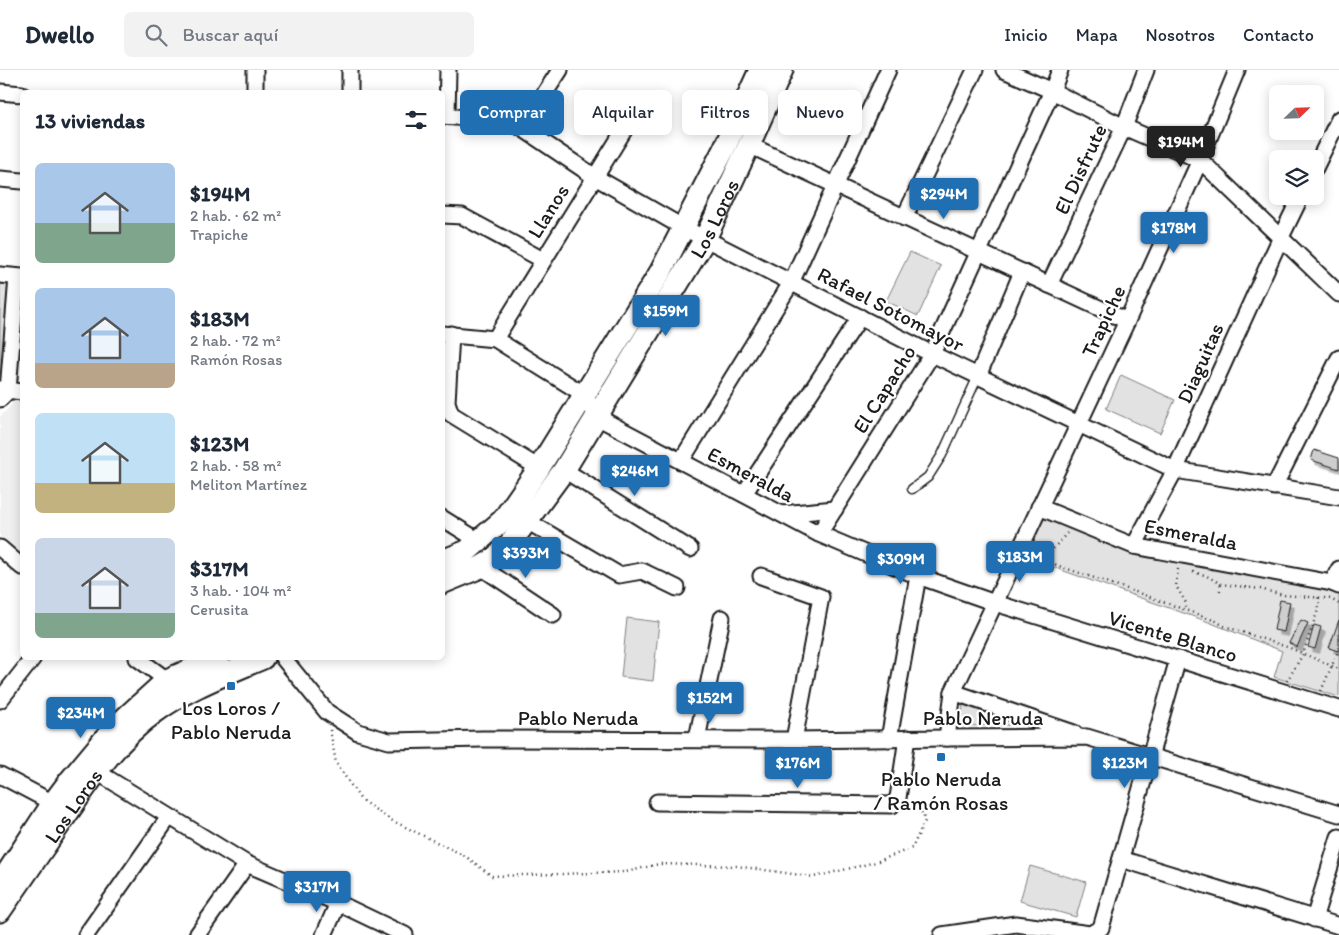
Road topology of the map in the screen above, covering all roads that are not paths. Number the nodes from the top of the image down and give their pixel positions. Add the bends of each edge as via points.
1 (255, 70) edge
2 (350, 70) edge
3 (448, 70) edge
4 (560, 70) edge
5 (760, 70) edge
6 (782, 70) edge
7 (888, 70) edge
8 (975, 70) edge
9 (1004, 70) edge
10 (1060, 70) edge
11 (1146, 70) edge
12 (1237, 70) edge
13 (255, 90) edge
14 (350, 90) edge
15 (547, 90) edge
16 (1052, 91) junction
17 (0, 92) edge
18 (20, 94) edge
19 (445, 116) edge
20 (460, 117) edge
21 (1339, 120) edge
22 (1124, 126) junction
23 (533, 135) edge
24 (621, 135) edge
25 (750, 145) junction
26 (1324, 150) edge
27 (1200, 160) junction
28 (595, 176) junction
29 (0, 179) edge
30 (20, 181) edge
31 (836, 185) junction
32 (1297, 205) edge
33 (445, 215) edge
34 (904, 218) junction
35 (684, 228) junction
36 (1281, 237) junction
37 (705, 239) junction
38 (979, 252) junction
39 (543, 260) junction
40 (1022, 272) junction
41 (0, 275) edge
42 (20, 277) edge
43 (792, 283) junction
44 (1049, 285) junction
45 (1339, 294) edge
46 (860, 318) junction
47 (1127, 321) junction
48 (447, 334) edge
49 (495, 339) junction
50 (932, 354) junction
51 (1339, 358) edge
52 (978, 376) junction
53 (8, 393) edge
54 (585, 396) junction
55 (597, 417) junction
56 (1078, 424) junction
57 (681, 461) junction
58 (539, 468) junction
59 (564, 470) junction
60 (1175, 470) junction
61 (1274, 487) junction
62 (912, 489) dead end
63 (744, 494) junction
64 (1339, 497) edge
65 (1039, 507) junction
66 (835, 509) junction
67 (782, 514) junction
68 (445, 520) edge
69 (526, 521) junction
70 (819, 534) junction
71 (479, 541) junction
72 (1134, 546) junction
73 (0, 548) edge
74 (690, 549) dead end
75 (445, 560) edge
76 (20, 565) edge
77 (481, 568) junction
78 (1339, 569) edge
79 (761, 576) dead end
80 (918, 576) junction
81 (445, 582) edge
82 (1336, 584) edge
83 (677, 588) dead end
84 (995, 603) junction
85 (554, 615) dead end
86 (722, 618) dead end
87 (1178, 659) junction
88 (30, 660) edge
89 (140, 660) edge
90 (213, 660) edge
91 (259, 660) edge
92 (285, 660) edge
93 (167, 680) junction
94 (953, 692) junction
95 (2, 694) edge
96 (1339, 709) edge
97 (1087, 737) junction
98 (908, 738) junction
99 (948, 738) junction
100 (697, 739) junction
101 (889, 739) junction
102 (794, 740) junction
103 (1150, 757) junction
104 (90, 768) junction
105 (0, 775) edge
106 (657, 802) dead end
107 (53, 803) junction
108 (1339, 814) edge
109 (169, 817) junction
110 (1339, 837) edge
111 (1121, 859) junction
112 (248, 864) junction
113 (0, 884) edge
114 (338, 903) junction
115 (0, 911) edge
116 (1314, 919) junction
117 (1339, 926) edge
118 (1090, 934) edge
119 (86, 935) edge
120 (197, 935) edge
121 (324, 935) edge
122 (405, 935) edge
123 (942, 935) edge

1 - 13 street
2 - 14 street
3 - 19 street
4 - 15 street
5 - 35 main road, Los Loros
6 - 25 main road, Los Loros
7 - 31 street
8 - 34 street
9 - 16 street
10 - 16 street, El Capacho
11 - 22 street, El Disfrute
12 - 27 street, Trapiche
16 - 22 street
16 - 38 street, El Capacho
17 - 18 street
19 - 20 street, Rafael Sotomayor
21 - 26 street
22 - 27 street
22 - 44 street, El Disfrute
23 - 28 street, Rafael Sotomayor
24 - 28 street, Llanos
25 - 31 street
25 - 37 main road, Los Loros
27 - 36 street
27 - 47 street, Trapiche
28 - 35 street, Rafael Sotomayor
28 - 39 street, Llanos
29 - 30 street
31 - 34 street
31 - 43 street
32 - 36 street, Diaguitas
33 - 39 street via 462,216
34 - 38 street
35 - 37 street, Rafael Sotomayor
35 - 54 main road, Los Loros via 662,271
36 - 45 street
36 - 60 street, Diaguitas
37 - 43 street, Rafael Sotomayor
37 - 55 main road, Los Loros
38 - 40 street
38 - 50 street, El Capacho
39 - 49 street, Llanos
40 - 44 street
40 - 52 street
41 - 42 street
42 - 53 street
43 - 46 street, Rafael Sotomayor
43 - 57 street
44 - 47 street
46 - 50 street, Rafael Sotomayor
46 - 63 street
47 - 56 street, Trapiche
48 - 49 street
48 - 58 street via 447,402 451,414
49 - 54 street
50 - 52 street, Rafael Sotomayor
50 - 66 street, El Capacho
51 - 61 street
52 - 56 street, Rafael Sotomayor
52 - 62 lane via 942,456 928,477
54 - 55 street
54 - 58 main road, Los Loros
55 - 57 street, Esmeralda
55 - 59 main road, Los Loros
56 - 60 street, Rafael Sotomayor
56 - 65 street, Trapiche
57 - 63 street, Esmeralda
58 - 71 main road, Los Loros via 503,520
59 - 69 main road, Los Loros
59 - 74 street
60 - 61 street, Rafael Sotomayor
60 - 72 street, Diaguitas
61 - 64 street, Rafael Sotomayor
63 - 67 street, Esmeralda
65 - 72 street, Esmeralda
65 - 84 street, Trapiche
66 - 67 street
66 - 70 street, El Capacho
67 - 70 street, Esmeralda
68 - 71 street
69 - 77 main road, Los Loros via 509,546
69 - 83 street via 619,575 642,571
70 - 80 street, Esmeralda
71 - 75 main road, Los Loros via 467,551
72 - 82 street, Esmeralda
73 - 76 street
77 - 81 main road, Los Loros
77 - 85 street
78 - 82 street
79 - 102 street via 821,597
80 - 84 street, Esmeralda
80 - 101 street
84 - 87 street, Vicente Blanco
84 - 94 street, Trapiche
86 - 100 street
87 - 96 street, Vicente Blanco
87 - 103 street
88 - 95 street
89 - 93 street
90 - 93 main road, Los Loros
91 - 104 main road, Los Loros via 189,691 160,709
92 - 100 street, Pablo Neruda via 327,712 358,732 389,741
93 - 104 main road, Los Loros via 123,720
94 - 97 street, Pablo Neruda
94 - 99 street, Trapiche
97 - 99 street, Pablo Neruda
97 - 103 street, Pablo Neruda
98 - 99 street, Pablo Neruda
98 - 101 street, Pablo Neruda
98 - 106 street via 898,798 892,805
100 - 102 street, Pablo Neruda
101 - 102 street, Pablo Neruda
103 - 108 street, Pablo Neruda
103 - 111 street
104 - 107 main road, Los Loros
104 - 109 street
104 - 115 main road, Los Loros
105 - 107 street, Los Loros
107 - 113 main road, Los Loros
109 - 112 street
109 - 119 street
110 - 116 street
111 - 116 street
111 - 118 street via 1101,928
112 - 114 street
112 - 120 street
114 - 121 street
114 - 122 street
116 - 117 street
118 - 123 street via 1016,924

